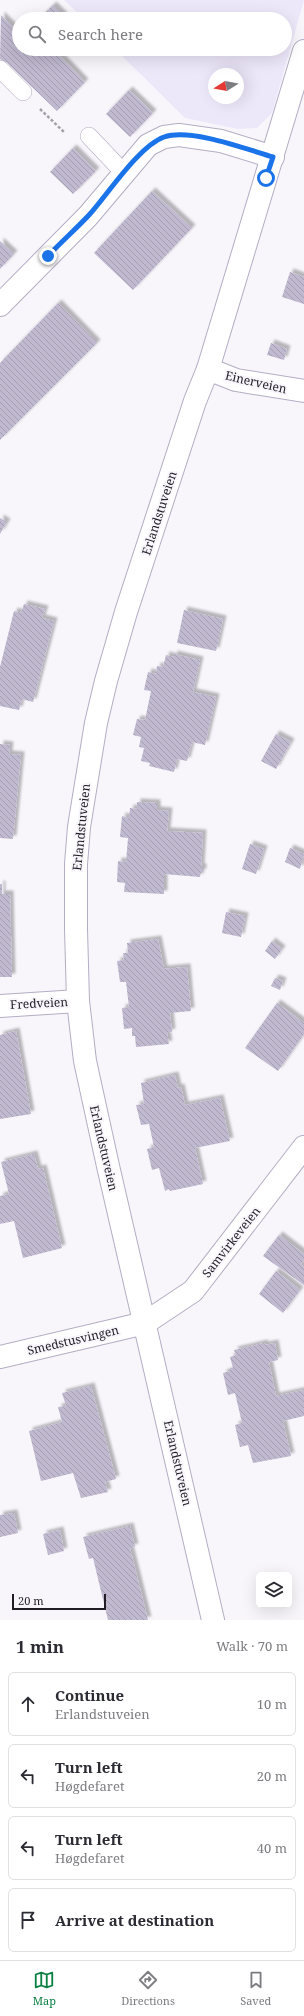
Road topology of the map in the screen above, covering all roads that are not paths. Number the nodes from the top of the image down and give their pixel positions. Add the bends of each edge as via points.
1 (304, 51) edge
2 (0, 69) edge
3 (23, 92) road end
4 (89, 136) road end
5 (273, 157) junction
6 (124, 173) junction
7 (0, 305) edge
8 (208, 369) junction
9 (304, 391) edge
10 (78, 1001) junction
11 (0, 1006) edge
12 (304, 1147) edge
13 (145, 1323) junction
14 (0, 1357) edge
15 (213, 1620) edge

1 - 5 street, Erlandstuveien
2 - 3 lane
4 - 6 lane
5 - 6 street via 221,141 179,135 164,137 148,145
5 - 8 street, Erlandstuveien
6 - 7 street via 88,216
8 - 9 street, Einerveien via 236,380
8 - 10 street, Erlandstuveien via 126,612 93,737 76,864
10 - 11 street, Fredveien
10 - 13 street, Erlandstuveien via 85,1060
12 - 13 street, Samvirkeveien via 193,1291
13 - 14 street, Smedstusvingen
13 - 15 street, Erlandstuveien

